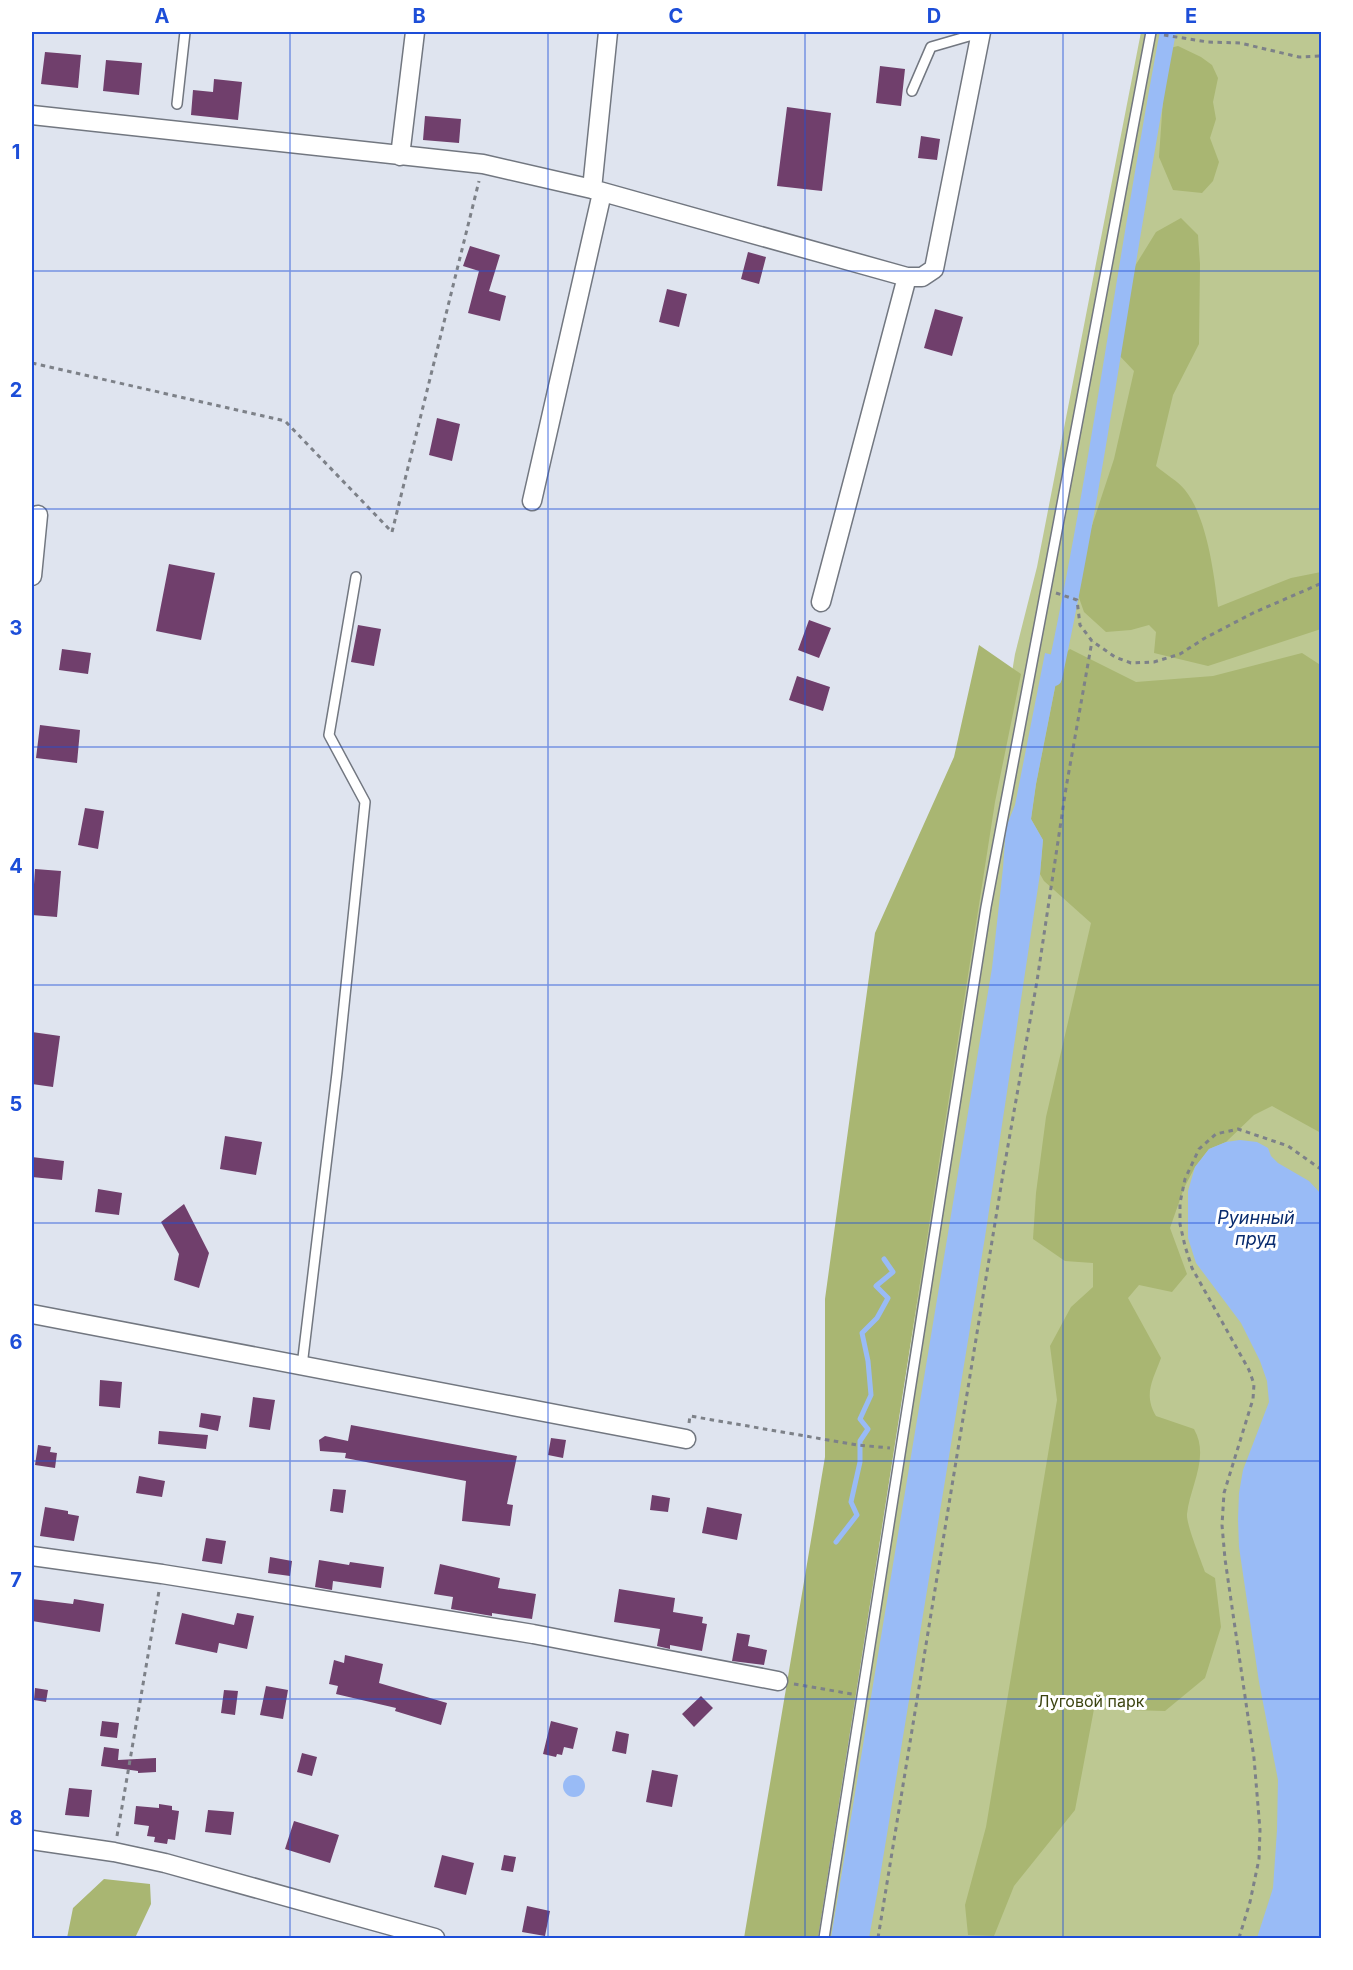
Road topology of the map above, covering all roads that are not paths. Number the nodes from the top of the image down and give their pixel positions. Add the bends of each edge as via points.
1 (185, 32) edge
2 (415, 32) edge
3 (608, 32) edge
4 (1150, 32) edge
5 (980, 34) edge
6 (912, 91) dead end
7 (177, 104) dead end
8 (32, 115) edge
9 (400, 156) junction
10 (597, 191) junction
11 (907, 277) junction
12 (532, 501) dead end
13 (38, 515) dead end
14 (32, 576) edge
15 (356, 577) dead end
16 (821, 602) dead end
17 (32, 1314) edge
18 (302, 1366) junction
19 (686, 1439) road end
20 (32, 1556) edge
21 (778, 1681) road end
22 (32, 1840) edge
23 (435, 1938) edge
24 (824, 1938) edge

1 - 7 lane
2 - 9 street
3 - 10 street
4 - 24 lane via 988,895
5 - 6 lane via 931,47
5 - 11 street via 934,269 922,277
8 - 9 street
9 - 10 street via 483,165
10 - 11 street
10 - 12 street
11 - 16 street
13 - 14 street
15 - 18 lane via 329,735 365,802
17 - 18 street
18 - 19 street
20 - 21 street via 533,1634
22 - 23 street via 165,1863

